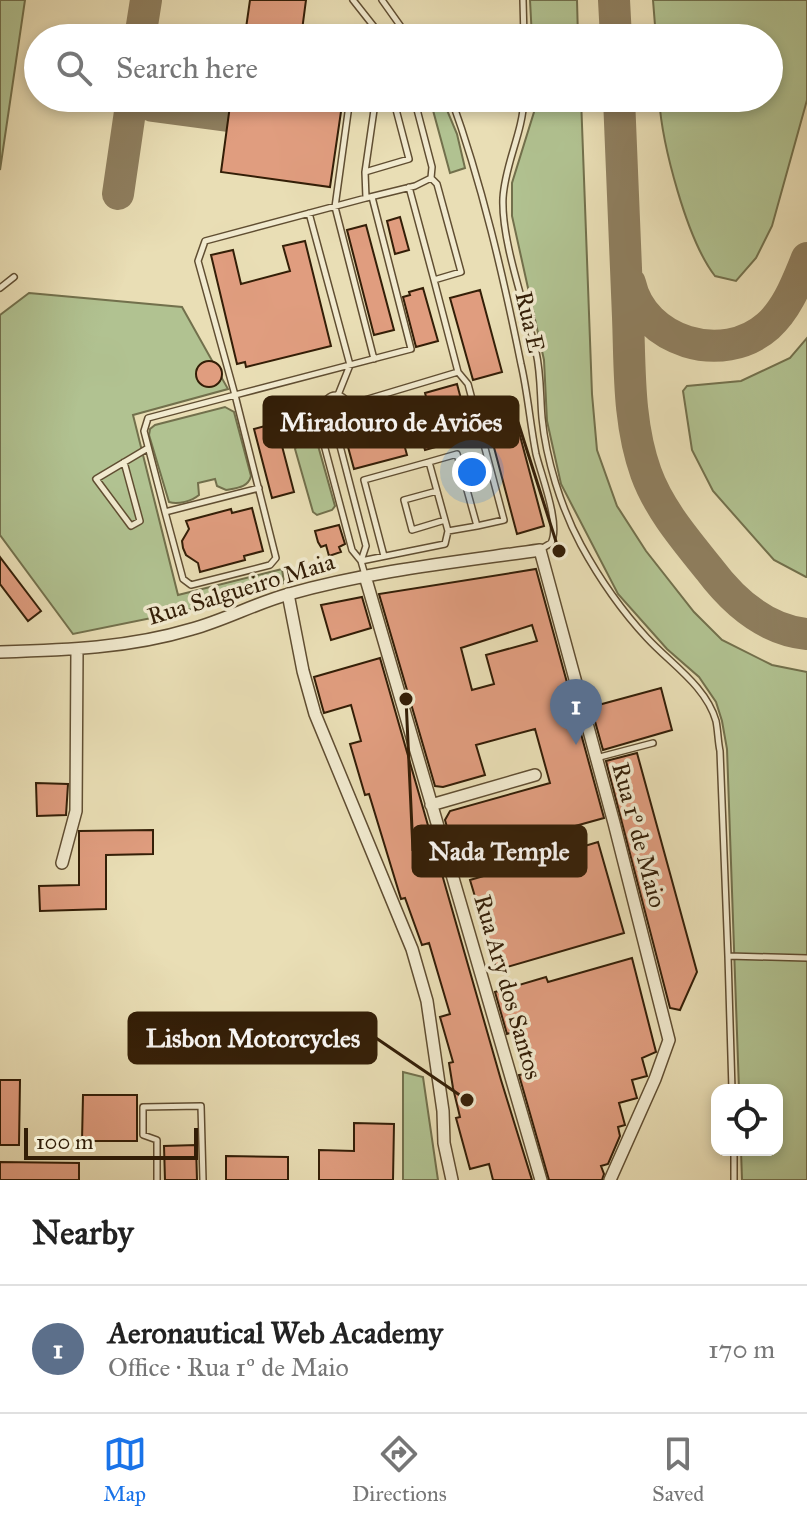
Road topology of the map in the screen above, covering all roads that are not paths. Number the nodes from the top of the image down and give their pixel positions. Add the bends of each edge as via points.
1 (353, 0) edge
2 (382, 0) edge
3 (523, 0) edge
4 (372, 24) edge
5 (399, 24) edge
6 (524, 24) edge
7 (348, 112) edge
8 (374, 112) edge
9 (397, 112) edge
10 (418, 112) edge
11 (456, 112) edge
12 (524, 112) edge
13 (365, 172) junction
14 (431, 178) junction
15 (409, 187) junction
16 (369, 198) junction
17 (335, 207) junction
18 (309, 213) junction
19 (14, 277) dead end
20 (434, 280) junction
21 (0, 288) edge
22 (374, 359) junction
23 (350, 365) junction
24 (458, 372) junction
25 (235, 395) junction
26 (338, 395) junction
27 (348, 405) junction
28 (324, 411) junction
29 (333, 419) junction
30 (148, 448) junction
31 (124, 462) junction
32 (429, 462) junction
33 (259, 488) junction
34 (437, 491) junction
35 (165, 512) junction
36 (445, 520) junction
37 (477, 526) junction
38 (448, 531) junction
39 (540, 550) junction
40 (384, 556) junction
41 (361, 561) junction
42 (365, 576) junction
43 (288, 594) junction
44 (77, 650) junction
45 (0, 652) edge
46 (653, 743) dead end
47 (595, 759) junction
48 (535, 775) dead end
49 (431, 805) junction
50 (62, 863) dead end
51 (728, 956) junction
52 (807, 958) edge
53 (732, 1084) edge
54 (734, 1156) edge
55 (157, 1180) edge
56 (203, 1180) edge
57 (452, 1180) edge
58 (541, 1180) edge
59 (610, 1180) edge
60 (734, 1180) edge

1 - 4 lane
2 - 5 lane
3 - 6 lane
7 - 17 lane
8 - 13 lane
9 - 13 lane via 409,159
10 - 14 lane
11 - 39 lane, Rua E via 493,244 555,529 551,543
12 - 51 lane via 506,169 503,200 537,355 549,456 594,567 619,606 699,690 716,722
13 - 16 lane
14 - 15 lane
14 - 20 lane via 461,272
15 - 16 lane
15 - 20 lane
16 - 17 lane
16 - 22 lane via 411,349
17 - 18 lane
17 - 22 lane
18 - 23 lane
18 - 25 lane via 205,241 198,261
19 - 21 lane
20 - 24 lane
22 - 23 lane
23 - 25 lane
23 - 26 lane
24 - 27 lane
24 - 37 lane via 468,384 504,520
25 - 30 lane via 148,418
25 - 33 lane
26 - 27 lane
26 - 28 lane via 328,398
27 - 29 lane via 343,417
28 - 29 lane
28 - 41 lane via 318,422 352,550
29 - 41 lane via 366,546
30 - 31 lane
30 - 35 lane
31 - 31 lane via 96,479 131,526 140,521
32 - 34 lane
32 - 37 lane via 457,454
32 - 40 lane via 364,480
33 - 35 lane
33 - 35 lane via 276,558 270,565 191,585 183,579
34 - 36 lane
34 - 36 lane via 404,500 412,530
36 - 38 lane
37 - 38 lane
38 - 40 lane via 445,544
39 - 42 street, Rua Salgueiro Maia
39 - 47 street, Rua 1º de Maio
40 - 41 lane
41 - 42 lane
42 - 43 street, Rua Salgueiro Maia
42 - 49 street, Rua Ary dos Santos
43 - 44 street, Rua Salgueiro Maia via 192,630
43 - 57 street via 315,714 412,949 427,1001
44 - 45 street, Rua Salgueiro Maia
44 - 50 street via 76,811
46 - 47 lane
47 - 59 street, Rua 1º de Maio via 669,1040
48 - 49 street
49 - 58 street, Rua Ary dos Santos
51 - 52 lane
51 - 53 lane
54 - 60 lane
55 - 56 lane via 157,1140 143,1135 143,1107 201,1106

